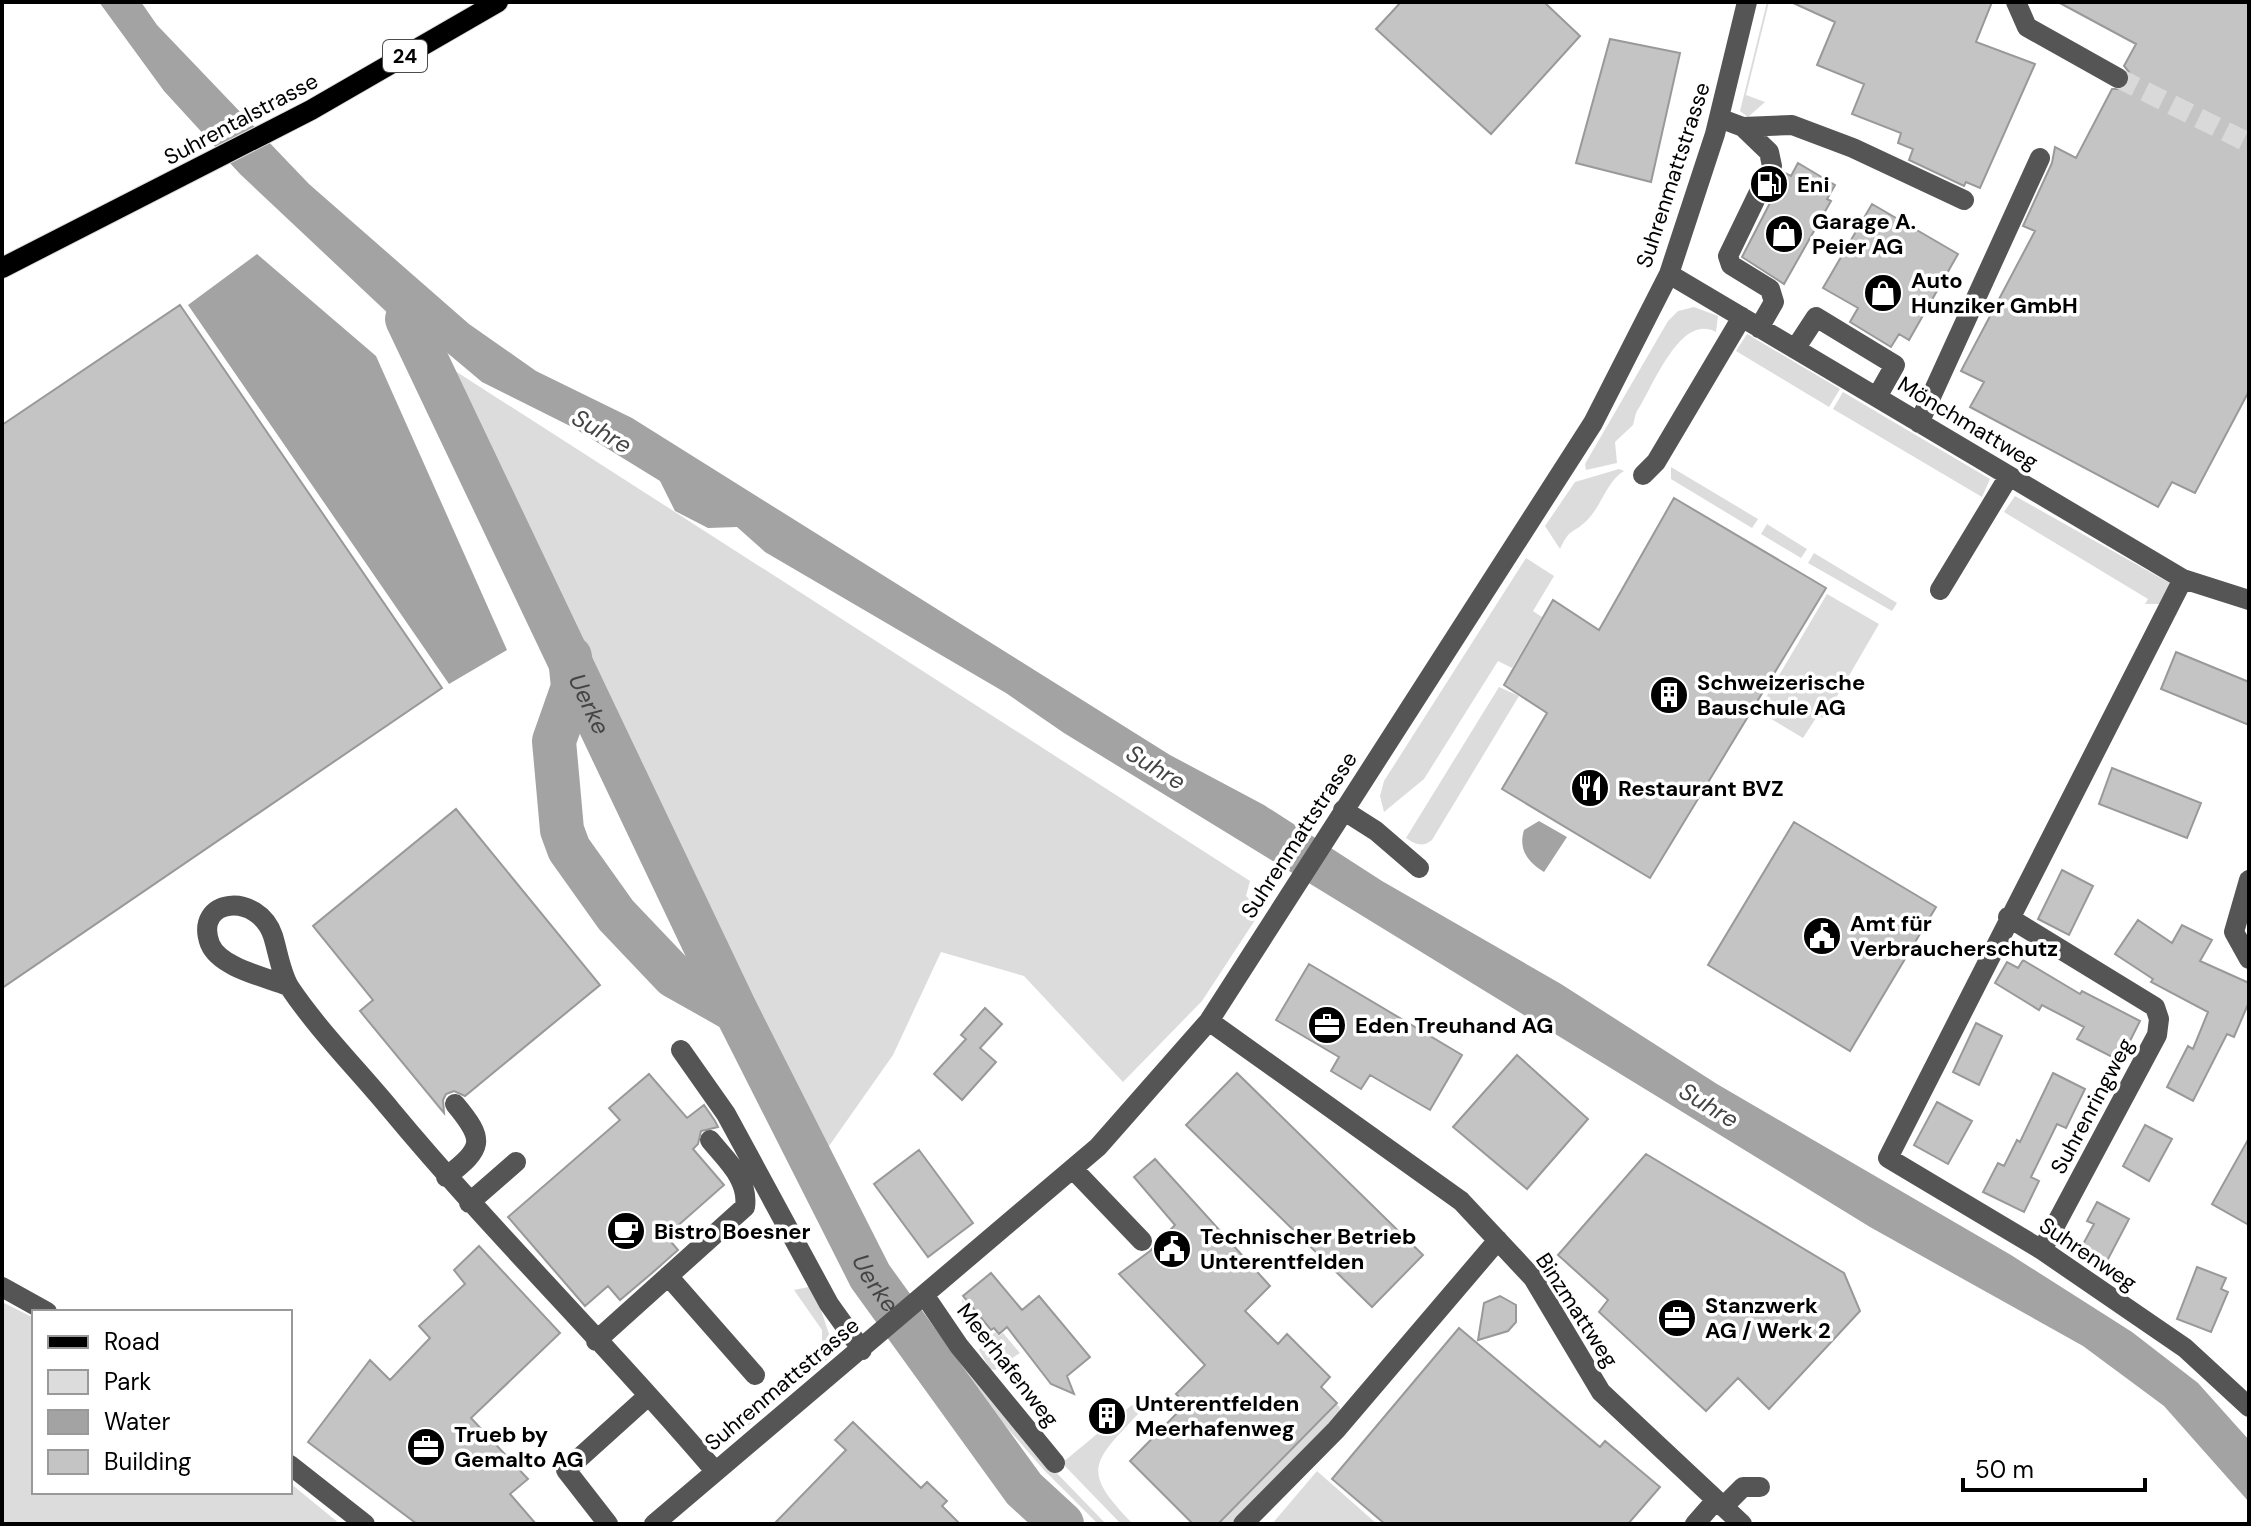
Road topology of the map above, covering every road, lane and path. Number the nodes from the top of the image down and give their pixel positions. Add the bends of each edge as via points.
1 (498, 2) edge
2 (1747, 2) edge
3 (2016, 2) edge
4 (2118, 78) tunnel mouth
5 (1719, 118) junction
6 (1743, 127) junction
7 (2040, 158) dead end
8 (1772, 166) dead end
9 (1758, 194) tunnel mouth
10 (1964, 200) dead end
11 (2, 268) edge
12 (1669, 274) junction
13 (1751, 322) junction
14 (1795, 349) junction
15 (1877, 397) junction
16 (1919, 423) junction
17 (1643, 475) dead end
18 (2009, 476) junction
19 (2183, 579) junction
20 (1940, 590) dead end
21 (2249, 600) edge
22 (1338, 818) junction
23 (1419, 868) dead end
24 (2249, 880) edge
25 (2008, 917) junction
26 (2249, 959) edge
27 (288, 986) junction
28 (1209, 1021) junction
29 (681, 1050) dead end
30 (455, 1104) dead end
31 (710, 1140) dead end
32 (516, 1162) dead end
33 (1073, 1169) junction
34 (446, 1177) junction
35 (469, 1203) junction
36 (1498, 1240) junction
37 (1142, 1241) dead end
38 (2042, 1250) junction
39 (668, 1276) junction
40 (2, 1287) edge
41 (920, 1300) junction
42 (43, 1310) edge
43 (596, 1341) junction
44 (865, 1347) junction
45 (755, 1375) dead end
46 (648, 1396) junction
47 (2249, 1407) edge
48 (1055, 1463) dead end
49 (292, 1467) edge
50 (715, 1471) junction
51 (1760, 1487) dead end
52 (1720, 1503) junction
53 (365, 1524) edge
54 (608, 1524) edge
55 (654, 1524) edge
56 (1243, 1524) edge
57 (1695, 1524) edge
58 (1742, 1524) edge

1 - 11 main road, Suhrentalstrasse / 24 via 311,110
2 - 5 street, Suhrenmattstrasse
3 - 4 street via 2027,27
5 - 6 street
5 - 12 street, Suhrenmattstrasse
6 - 8 street via 1769,152
6 - 10 street via 1792,125
7 - 16 street
9 - 13 street via 1728,256 1731,265 1770,289 1774,302
12 - 13 street, Mönchmattweg
12 - 22 street, Suhrenmattstrasse via 1593,423
13 - 14 street, Mönchmattweg
13 - 17 street
14 - 15 street, Mönchmattweg
14 - 15 street via 1816,317 1895,365
15 - 16 street, Mönchmattweg
16 - 18 street, Mönchmattweg
18 - 19 street, Mönchmattweg
18 - 20 street
19 - 21 street, Mönchmattweg
19 - 25 street
22 - 23 street via 1376,831
22 - 28 street, Suhrenmattstrasse
24 - 26 street via 2234,932
25 - 38 street, Suhrenringweg via 2155,1007 2159,1019 2157,1035
25 - 38 street, Suhrenweg via 1888,1158
27 - 27 street via 272,932 260,914 242,904 217,911 209,921 213,950 238,967
27 - 34 street
28 - 33 street, Suhrenmattstrasse
28 - 36 street, Binzmattweg via 1461,1201
29 - 44 street via 726,1114 829,1304
30 - 34 street via 478,1141 471,1158
31 - 39 street via 737,1173 745,1207
32 - 35 street
33 - 37 street
33 - 41 street, Suhrenmattstrasse
34 - 35 street
35 - 43 street
36 - 52 street, Binzmattweg via 1533,1278 1601,1392
36 - 56 street via 1336,1430
38 - 47 street, Suhrenweg via 2185,1348
39 - 43 street
39 - 45 street
40 - 42 street
41 - 44 street, Suhrenmattstrasse
41 - 48 street, Meerhafenweg
43 - 46 street
44 - 50 street, Suhrenmattstrasse
46 - 50 street
46 - 54 street via 566,1470
49 - 53 street
50 - 55 street, Suhrenmattstrasse
51 - 52 street via 1743,1487
52 - 57 street
52 - 58 street, Binzmattweg

